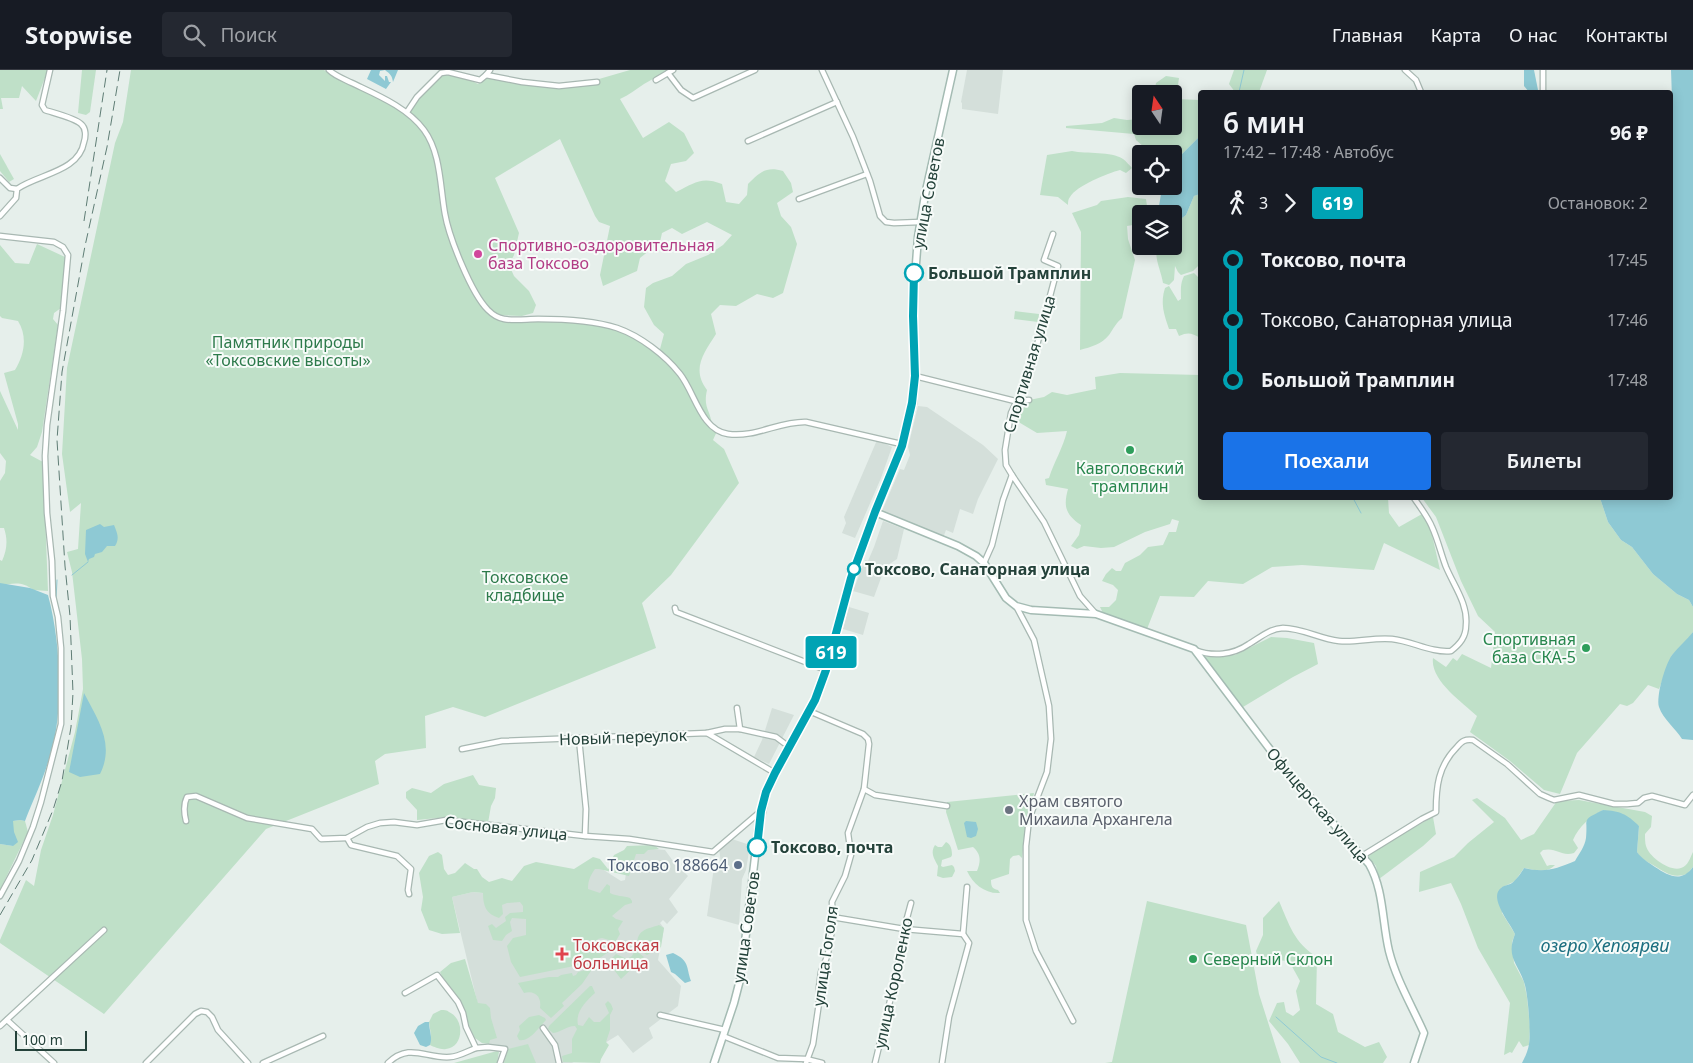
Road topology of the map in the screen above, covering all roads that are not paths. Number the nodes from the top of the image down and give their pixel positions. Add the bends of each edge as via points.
1 (50, 70) edge
2 (329, 70) edge
3 (490, 70) edge
4 (755, 70) edge
5 (953, 70) edge
6 (1405, 70) edge
7 (1543, 70) edge
8 (670, 71) edge
9 (824, 71) edge
10 (486, 75) junction
11 (656, 80) dead end
12 (597, 82) dead end
13 (1420, 90) edge
14 (1543, 90) edge
15 (837, 102) junction
16 (407, 112) junction
17 (748, 141) dead end
18 (867, 174) junction
19 (0, 178) edge
20 (18, 189) junction
21 (799, 199) dead end
22 (0, 216) edge
23 (920, 222) junction
24 (1053, 234) dead end
25 (0, 236) edge
26 (915, 376) junction
27 (1029, 400) dead end
28 (1015, 401) junction
29 (902, 446) junction
30 (1012, 475) junction
31 (1415, 500) edge
32 (875, 512) junction
33 (984, 563) junction
34 (1016, 606) junction
35 (675, 608) dead end
36 (1096, 614) junction
37 (1194, 649) junction
38 (826, 670) junction
39 (736, 708) dead end
40 (809, 711) junction
41 (740, 730) junction
42 (707, 734) junction
43 (579, 739) junction
44 (784, 743) dead end
45 (462, 749) dead end
46 (775, 773) junction
47 (864, 789) junction
48 (1693, 795) edge
49 (947, 806) dead end
50 (761, 811) junction
51 (186, 821) dead end
52 (584, 836) junction
53 (347, 838) junction
54 (1362, 856) junction
55 (967, 887) dead end
56 (410, 894) dead end
57 (0, 896) edge
58 (911, 903) dead end
59 (832, 917) junction
60 (904, 929) junction
61 (104, 930) dead end
62 (963, 934) junction
63 (405, 993) dead end
64 (660, 1015) dead end
65 (7, 1020) junction
66 (1073, 1021) dead end
67 (0, 1026) edge
68 (543, 1028) dead end
69 (724, 1033) junction
70 (323, 1036) dead end
71 (476, 1048) junction
72 (791, 1057) junction
73 (806, 1061) edge
74 (54, 1063) edge
75 (146, 1063) edge
76 (248, 1063) edge
77 (263, 1063) edge
78 (388, 1063) edge
79 (500, 1063) edge
80 (559, 1063) edge
81 (714, 1063) edge
82 (794, 1063) edge
83 (822, 1063) edge
84 (876, 1063) edge
85 (942, 1063) edge
86 (1414, 1063) edge

1 - 20 street via 42,105 45,110 81,123 86,137 78,157
2 - 16 street
3 - 10 street
4 - 8 street via 693,98 681,90
5 - 23 main road, улица Советов
6 - 13 street via 1416,80
7 - 14 street
8 - 11 street
9 - 15 street
10 - 12 street via 559,86
10 - 16 street via 480,80 441,72
15 - 17 street
15 - 18 street
16 - 29 street via 425,131 431,144 439,170 449,234 475,291 486,309 495,316 602,324 628,333 651,347 673,367 690,388 706,420 718,431 730,434 755,432 806,422
18 - 21 street
18 - 23 street via 880,216 886,222
19 - 20 street via 10,188
20 - 22 street via 16,198
23 - 26 main road, улица Советов via 913,303
24 - 28 street, Спортивная улица via 1044,260 1058,266 1029,375
25 - 57 street via 54,242 68,255 45,456 53,596 61,648 61,724 33,827
26 - 28 street
26 - 29 main road, улица Советов
27 - 28 street
28 - 30 street, Спортивная улица via 1005,450 1006,464
29 - 32 main road, улица Советов
30 - 33 street
30 - 36 street, Спортивная улица via 1044,522 1080,596
31 - 37 street via 1432,525 1466,614 1464,637 1452,651 1392,639 1340,642 1282,628 1270,630 1240,650 1228,653 1204,654
32 - 33 main road via 958,546
32 - 38 main road, улица Советов via 848,588
33 - 34 main road via 1006,598
34 - 36 main road
34 - 66 street via 1034,640 1048,706 1050,739 1047,772 1029,819 1026,920 1036,951
35 - 38 street via 676,612
36 - 37 main road
37 - 54 main road, Офицерская улица via 1284,768
38 - 40 main road, улица Советов
39 - 41 street
40 - 46 main road, улица Советов
40 - 47 street, улица Гоголя via 864,734 868,739
41 - 42 street via 725,729
41 - 44 street via 776,737
42 - 43 street, Новый переулок
42 - 46 street, Новый переулок
43 - 45 street, Новый переулок via 502,741
43 - 52 street via 586,809
46 - 50 main road, улица Советов
47 - 49 street via 875,796
47 - 59 street, улица Гоголя via 848,833 851,855 832,902
48 - 54 street via 1685,805 1652,796 1627,804 1579,795 1554,800 1540,794 1474,740 1467,739 1445,761 1440,771 1436,812
50 - 52 street, Сосновая улица via 713,852 629,839
50 - 69 main road, улица Советов via 741,976
51 - 53 street, Сосновая улица via 187,797 196,796 247,818 312,829 321,839
52 - 53 street, Сосновая улица via 446,820 417,825 380,823
53 - 56 street via 351,845 397,856 411,869
54 - 86 main road, Офицерская улица via 1375,874 1396,972 1424,1033
55 - 62 street
58 - 60 street, улица Короленко
59 - 60 street
59 - 73 street, улица Гоголя via 828,954 821,972 813,1044
60 - 62 street
60 - 84 street, улица Короленко
61 - 65 street
62 - 85 street via 969,943
63 - 71 street via 437,975 458,1002
64 - 69 street
65 - 67 street
65 - 74 street
68 - 80 street via 555,1045
69 - 72 street via 778,1058
69 - 81 main road, улица Советов
70 - 77 street
71 - 78 street via 451,1057 410,1052 395,1056
71 - 79 street via 505,1049
72 - 73 street
72 - 82 street
73 - 83 street
75 - 76 street via 201,1011 207,1012 218,1030

